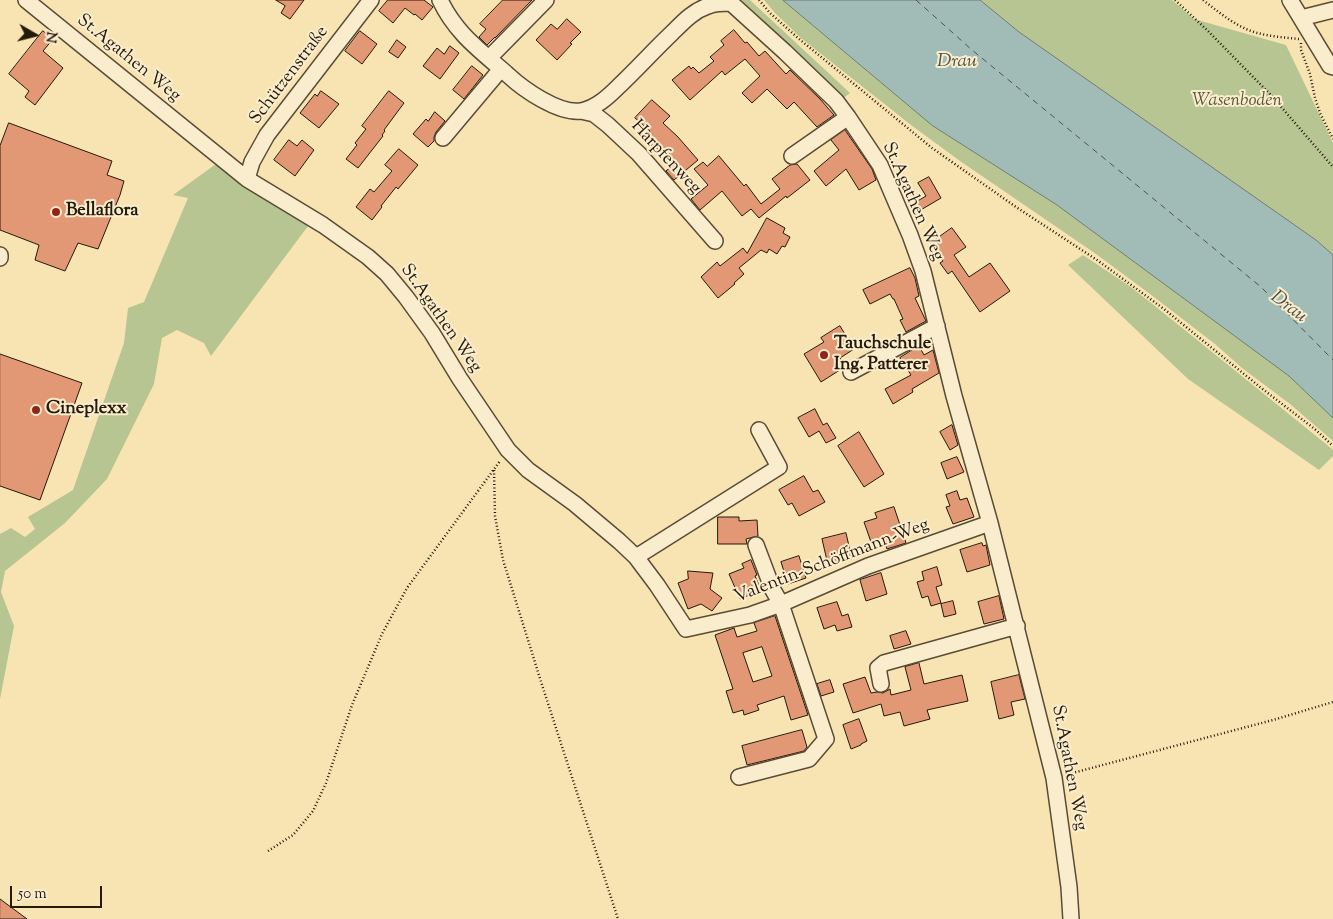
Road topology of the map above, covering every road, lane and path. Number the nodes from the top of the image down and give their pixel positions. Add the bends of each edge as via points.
1 (26, 0) edge
2 (371, 0) edge
3 (440, 0) edge
4 (546, 0) edge
5 (759, 0) edge
6 (1175, 0) edge
7 (1204, 0) edge
8 (1290, 0) edge
9 (1333, 10) edge
10 (1301, 18) junction
11 (1300, 39) junction
12 (1317, 44) junction
13 (489, 58) junction
14 (1333, 67) edge
15 (501, 69) junction
16 (581, 111) junction
17 (848, 117) junction
18 (443, 138) dead end
19 (1333, 139) edge
20 (792, 156) dead end
21 (1333, 168) edge
22 (247, 179) junction
23 (715, 241) dead end
24 (937, 326) junction
25 (851, 372) dead end
26 (759, 430) dead end
27 (1333, 446) edge
28 (508, 450) junction
29 (494, 469) junction
30 (990, 523) junction
31 (756, 545) dead end
32 (636, 557) junction
33 (781, 604) junction
34 (1016, 626) junction
35 (686, 629) joint
36 (881, 684) dead end
37 (1333, 702) edge
38 (739, 777) dead end
39 (1054, 778) junction
40 (268, 851) dead end
41 (618, 919) edge
42 (1071, 919) edge

1 - 22 street, St.Agathen Weg
2 - 22 street, Schützenstraße via 268,136 252,162
3 - 13 street via 460,31
4 - 13 street
5 - 27 path via 798,38 932,148 1120,276
6 - 21 path via 1270,94
7 - 11 path via 1242,28 1270,36
8 - 10 street
9 - 10 street
10 - 12 street
11 - 12 path
11 - 19 path via 1315,98
12 - 14 street
13 - 15 street
15 - 16 street via 519,86 555,107
15 - 18 street
16 - 17 street, St.Agathen Weg via 596,106 610,95 693,13 708,6 731,3
16 - 23 street, Harpfenweg via 594,114 639,154
17 - 20 street
17 - 24 street, St.Agathen Weg via 880,165 910,235
22 - 28 street, St.Agathen Weg via 323,225 387,274 432,333
24 - 25 street
24 - 30 street, St.Agathen Weg
26 - 32 street via 779,467
28 - 29 path
28 - 32 street, St.Agathen Weg via 528,470 575,504
29 - 40 path via 407,588 382,634 313,811 293,835
29 - 41 path via 494,516 503,560
30 - 33 street, Valentin-Schöffmann-Weg via 868,566
30 - 34 street, St.Agathen Weg
31 - 33 street
32 - 35 street, St.Agathen Weg
33 - 35 street, Valentin-Schöffmann-Weg via 750,616
33 - 38 street via 826,739 809,759
34 - 36 street via 884,664 878,668
34 - 39 street, St.Agathen Weg
37 - 39 path
39 - 42 street, St.Agathen Weg via 1070,887

